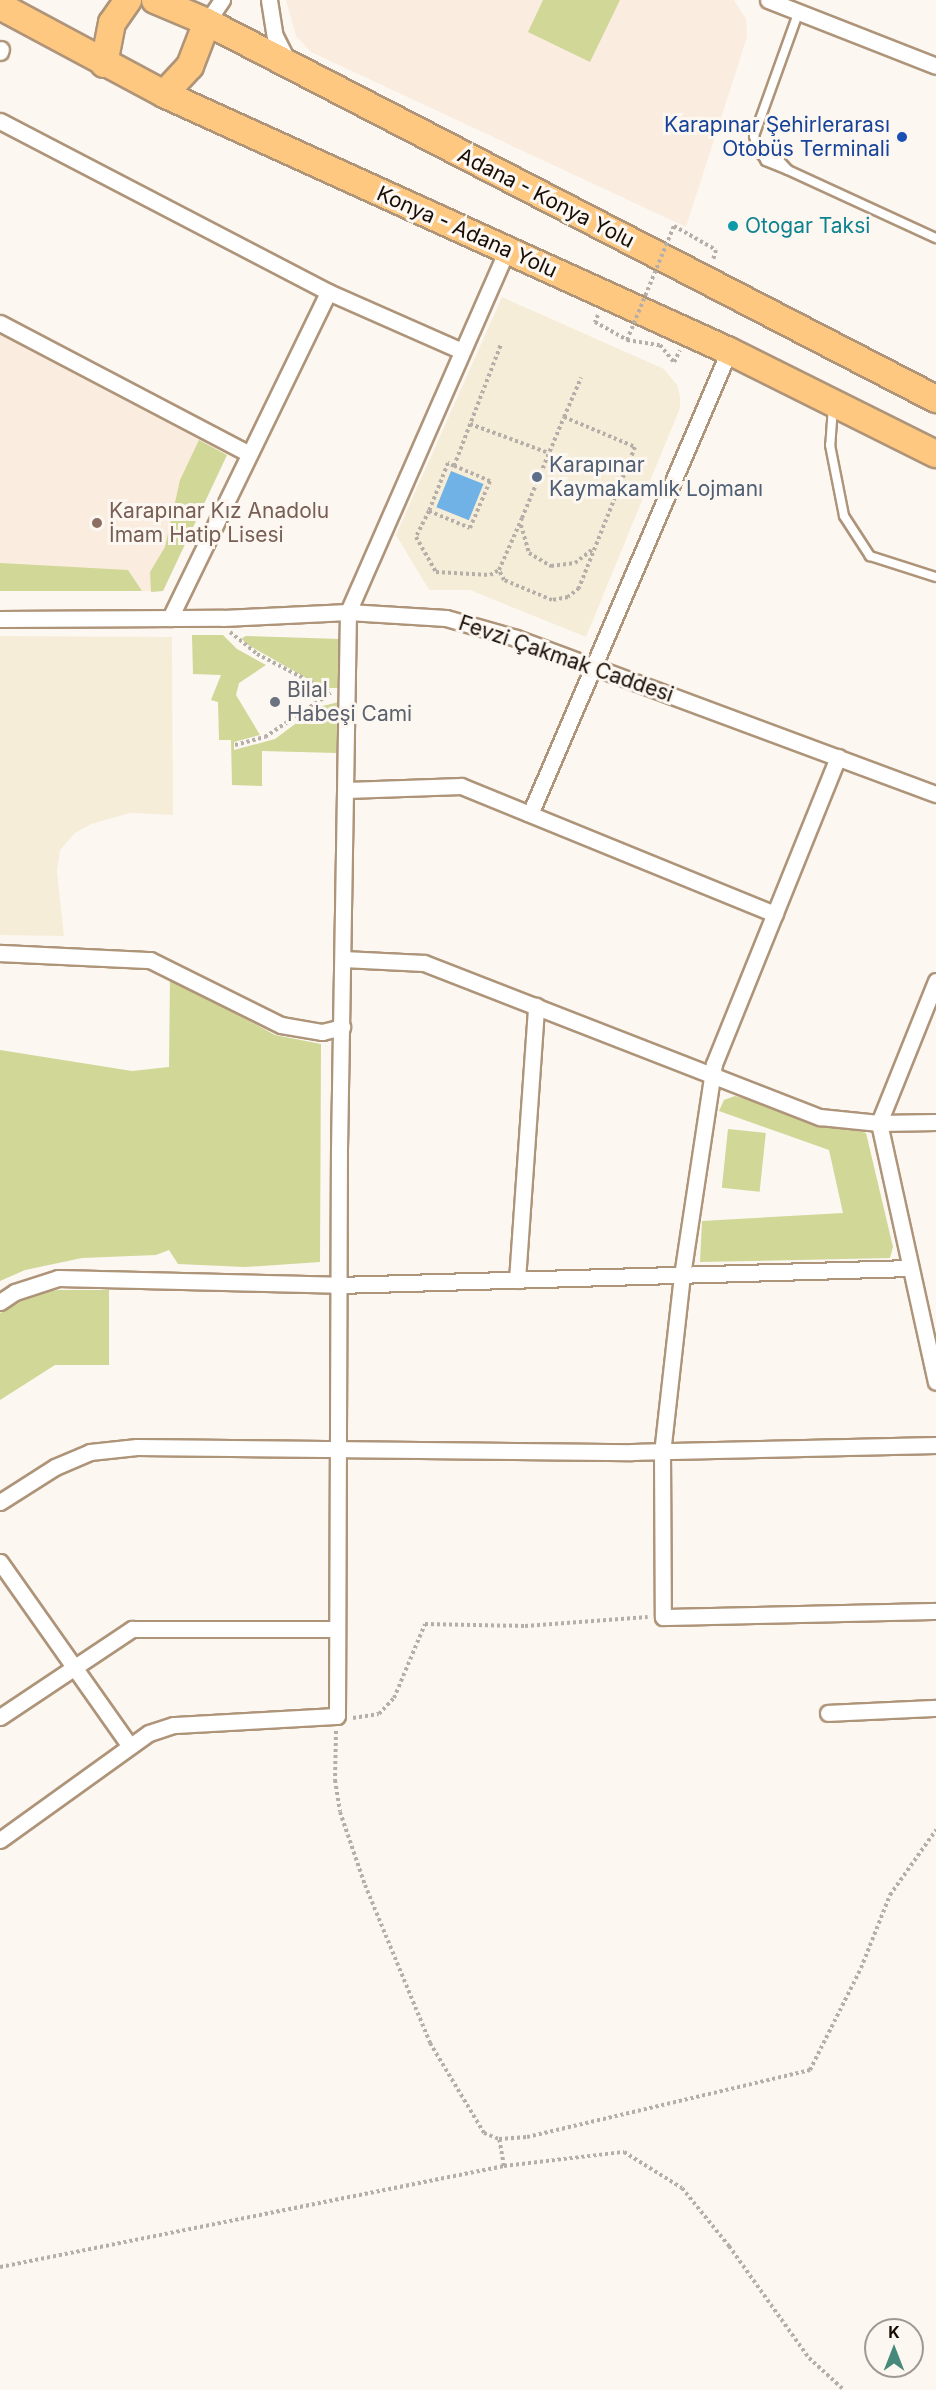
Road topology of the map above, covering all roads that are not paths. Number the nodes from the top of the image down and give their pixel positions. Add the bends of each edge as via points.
1 (128, 0) edge
2 (155, 0) edge
3 (222, 0) edge
4 (269, 0) edge
5 (768, 0) edge
6 (0, 6) edge
7 (798, 14) junction
8 (207, 22) junction
9 (104, 64) junction
10 (936, 66) edge
11 (291, 67) junction
12 (164, 94) junction
13 (0, 122) edge
14 (936, 238) edge
15 (507, 250) junction
16 (328, 292) junction
17 (0, 323) edge
18 (462, 351) junction
19 (729, 351) junction
20 (936, 399) edge
21 (834, 402) junction
22 (249, 454) junction
23 (936, 454) edge
24 (936, 577) edge
25 (348, 612) junction
26 (170, 618) junction
27 (0, 619) edge
28 (596, 668) junction
29 (838, 758) junction
30 (347, 790) junction
31 (936, 794) edge
32 (530, 814) junction
33 (775, 914) junction
34 (0, 953) edge
35 (343, 959) junction
36 (936, 981) edge
37 (536, 1006) junction
38 (342, 1027) junction
39 (712, 1073) junction
40 (936, 1122) edge
41 (879, 1123) junction
42 (910, 1268) junction
43 (682, 1275) junction
44 (517, 1280) junction
45 (338, 1285) junction
46 (0, 1302) edge
47 (936, 1382) edge
48 (936, 1445) edge
49 (338, 1447) junction
50 (662, 1452) junction
51 (0, 1502) edge
52 (0, 1562) edge
53 (936, 1611) edge
54 (337, 1629) junction
55 (75, 1667) junction
56 (936, 1708) edge
57 (828, 1713) dead end
58 (0, 1718) edge
59 (130, 1746) junction
60 (0, 1840) edge

1 - 9 highway via 112,23
2 - 8 highway, Adana - Konya Yolu
3 - 8 street
4 - 11 street via 275,36
5 - 7 street
6 - 9 highway, Konya - Adana Yolu
7 - 10 street
7 - 14 lane via 755,129 766,161
8 - 11 highway, Adana - Konya Yolu
8 - 12 highway via 190,66
9 - 12 highway, Konya - Adana Yolu
11 - 20 highway, Adana - Konya Yolu
12 - 15 highway, Konya - Adana Yolu
13 - 16 street
15 - 18 street
15 - 19 highway, Konya - Adana Yolu
16 - 18 street
16 - 22 street
17 - 22 street
18 - 25 street
19 - 21 highway, Konya - Adana Yolu
19 - 28 street
21 - 23 highway, Konya - Adana Yolu
21 - 24 lane via 830,445 844,516 870,556
22 - 26 street
25 - 26 street, Fevzi Çakmak Caddesi
25 - 28 street, Fevzi Çakmak Caddesi via 446,618 516,638
25 - 30 street
26 - 27 street, Fevzi Çakmak Caddesi
28 - 29 street, Fevzi Çakmak Caddesi
28 - 32 street
29 - 31 street, Fevzi Çakmak Caddesi
29 - 33 street
30 - 32 street via 461,786
30 - 35 street
32 - 33 street
33 - 39 street
34 - 38 street via 150,960 281,1025 322,1032
35 - 37 street via 424,963
35 - 38 street
36 - 41 street
37 - 39 street
37 - 44 street
38 - 45 street
39 - 41 street via 820,1117
39 - 43 street
40 - 41 street
41 - 42 street
42 - 43 street
42 - 47 street
43 - 44 street
43 - 50 street
44 - 45 street
45 - 46 street via 58,1278 15,1292
45 - 49 street
48 - 50 street
49 - 50 street
49 - 51 street via 137,1447 90,1452 55,1467
49 - 54 street
50 - 53 street via 663,1617
52 - 55 street
54 - 55 street via 132,1629
54 - 59 street via 337,1716 174,1725 149,1733
55 - 58 street
55 - 59 street
56 - 57 street
59 - 60 street

